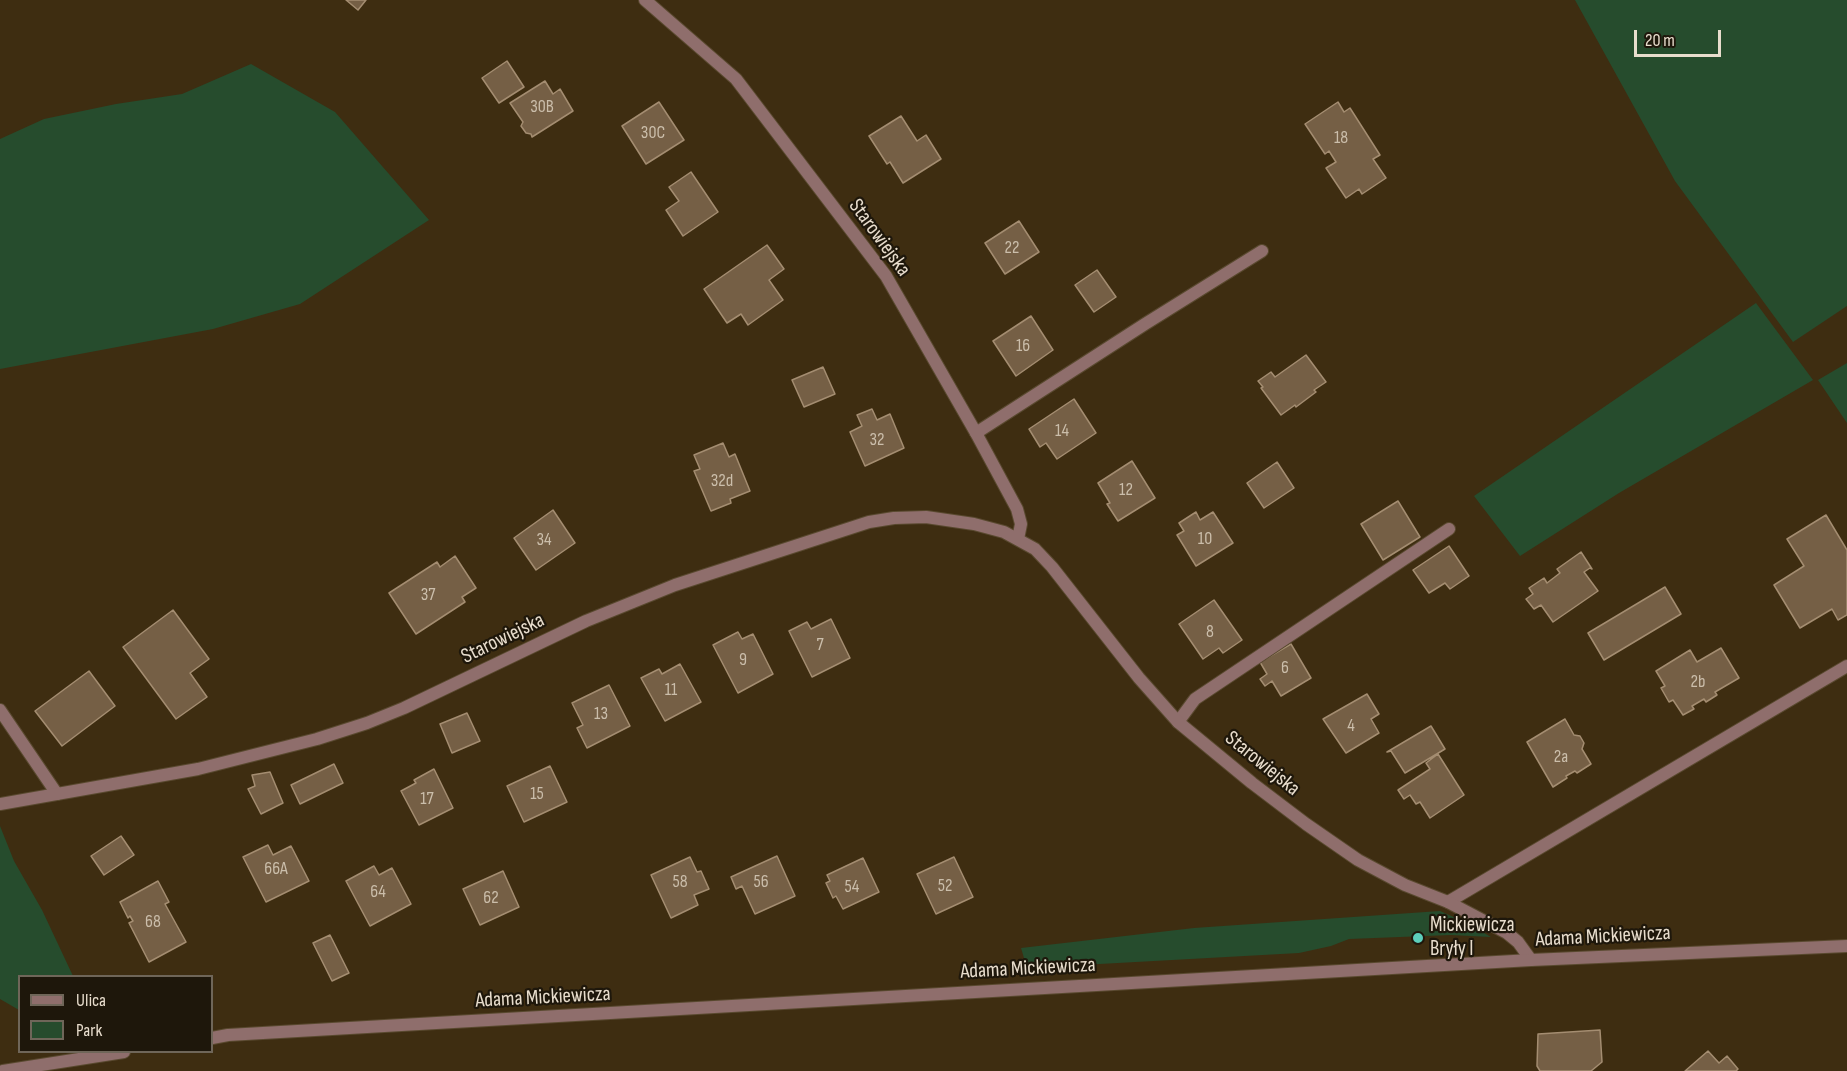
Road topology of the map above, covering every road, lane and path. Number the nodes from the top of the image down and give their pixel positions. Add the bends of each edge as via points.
1 (645, 0) edge
2 (1262, 251) dead end
3 (976, 433) junction
4 (1449, 529) dead end
5 (1017, 539) junction
6 (1847, 666) edge
7 (0, 710) edge
8 (1179, 722) junction
9 (57, 794) junction
10 (0, 804) edge
11 (1448, 902) junction
12 (1847, 946) edge
13 (1531, 960) junction
14 (213, 1038) edge
15 (118, 1053) edge
16 (3, 1071) edge

1 - 3 street, Starowiejska via 736,79 886,276
2 - 3 street
3 - 5 street, Starowiejska via 1018,514 1021,524
4 - 8 street via 1196,699
5 - 8 street, Starowiejska via 1047,560 1139,678
5 - 9 street, Starowiejska via 980,525 926,517 869,522 623,605 367,723 198,769
6 - 11 street
7 - 9 street
8 - 11 street, Starowiejska via 1252,783 1358,860
9 - 10 street, Starowiejska
11 - 13 street, Starowiejska via 1507,933
12 - 13 street, Adama Mickiewicza
13 - 14 street, Adama Mickiewicza
15 - 16 street

